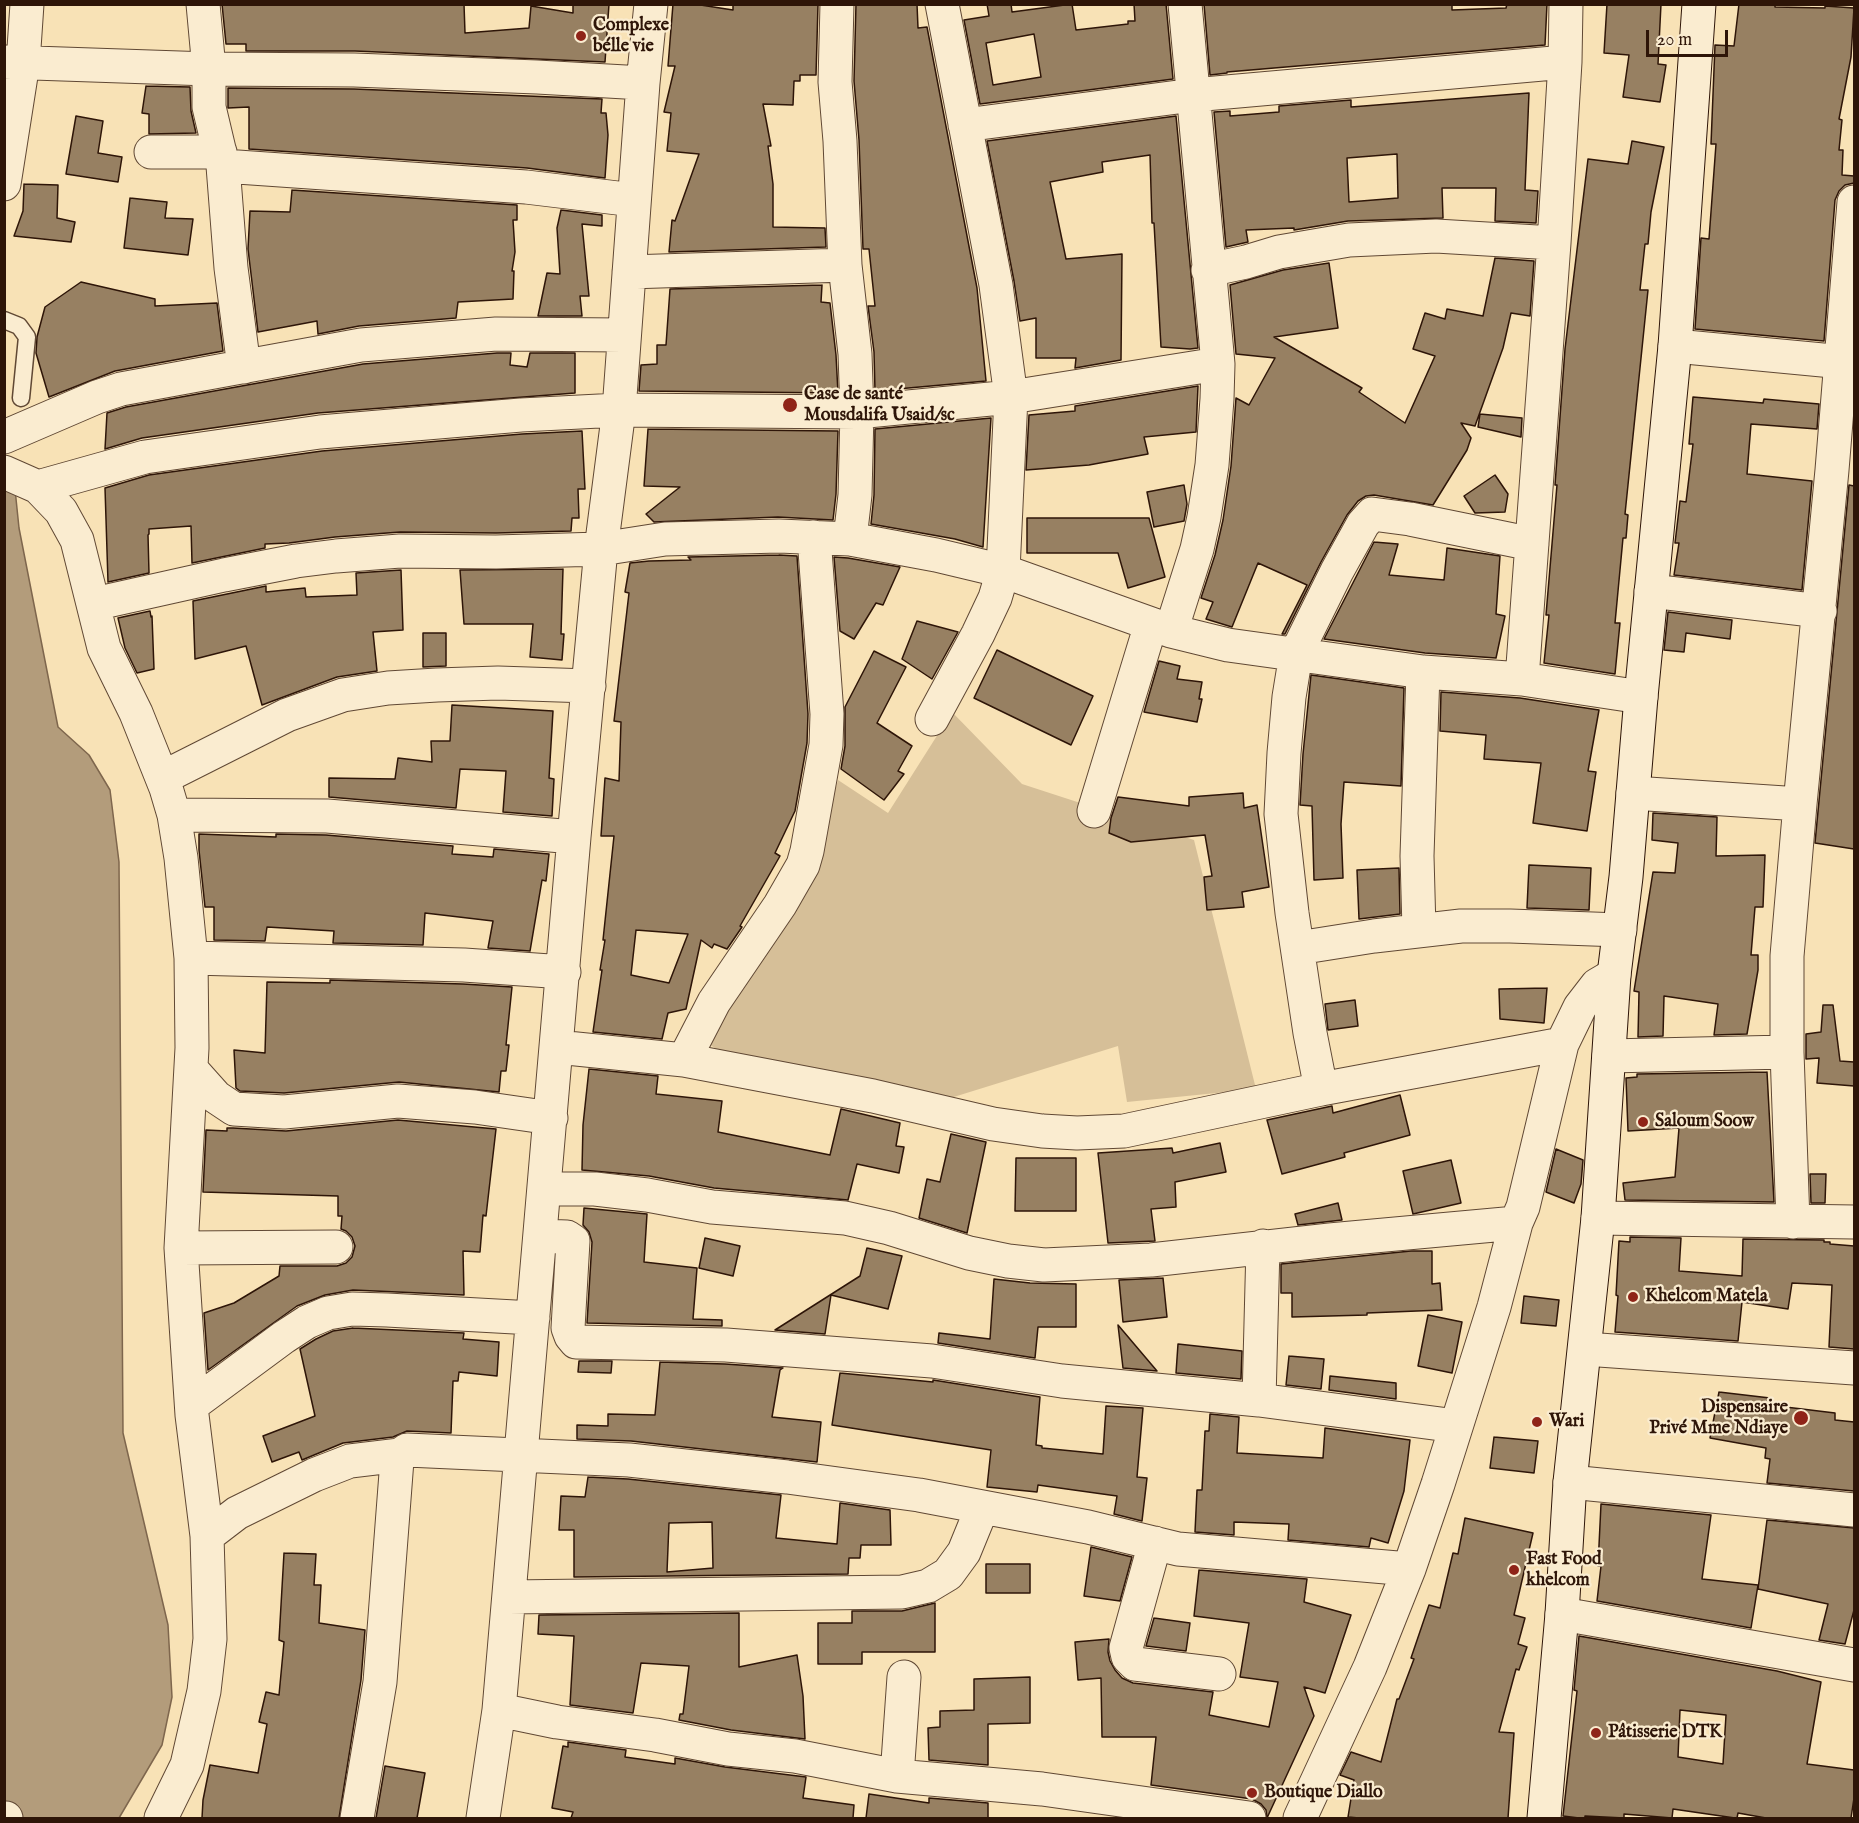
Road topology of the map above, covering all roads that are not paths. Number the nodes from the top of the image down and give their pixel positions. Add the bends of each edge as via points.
1 (27, 4) edge
2 (202, 4) edge
3 (651, 4) edge
4 (837, 4) edge
5 (942, 4) edge
6 (1185, 4) edge
7 (1566, 4) edge
8 (1699, 4) edge
9 (1565, 62) junction
10 (14, 63) edge
11 (209, 69) junction
12 (643, 84) junction
13 (1193, 95) junction
14 (965, 125) junction
15 (151, 152) dead end
16 (222, 159) junction
17 (4, 184) edge
18 (634, 200) junction
19 (1854, 202) edge
20 (1554, 243) junction
21 (845, 265) junction
22 (1208, 270) junction
23 (629, 272) junction
24 (4, 320) edge
25 (623, 335) junction
26 (1676, 346) junction
27 (1848, 362) edge
28 (1218, 364) junction
29 (244, 367) junction
30 (1011, 397) junction
31 (21, 398) dead end
32 (619, 410) junction
33 (857, 412) junction
34 (4, 437) edge
35 (4, 472) edge
36 (38, 487) junction
37 (814, 537) junction
38 (850, 539) junction
39 (1532, 544) junction
40 (601, 549) junction
41 (1003, 571) junction
42 (1652, 591) junction
43 (94, 604) junction
44 (1820, 611) junction
45 (1161, 627) junction
46 (1296, 654) junction
47 (1423, 672) junction
48 (1522, 679) junction
49 (589, 686) junction
50 (1641, 697) junction
51 (932, 719) dead end
52 (162, 778) junction
53 (1633, 793) junction
54 (1800, 804) junction
55 (1094, 811) dead end
56 (174, 815) junction
57 (574, 837) junction
58 (1419, 930) junction
59 (1620, 930) junction
60 (1298, 948) junction
61 (191, 958) junction
62 (564, 972) junction
63 (1614, 975) junction
64 (1562, 1044) junction
65 (557, 1047) junction
66 (1787, 1052) junction
67 (1609, 1056) junction
68 (684, 1060) junction
69 (191, 1069) junction
70 (1321, 1089) junction
71 (551, 1118) junction
72 (545, 1189) junction
73 (1598, 1218) junction
74 (1792, 1222) junction
75 (1854, 1222) edge
76 (1516, 1223) junction
77 (541, 1236) junction
78 (1263, 1246) junction
79 (336, 1247) dead end
80 (181, 1248) junction
81 (533, 1318) junction
82 (1585, 1350) junction
83 (1854, 1368) edge
84 (1259, 1400) junction
85 (192, 1405) junction
86 (1456, 1426) junction
87 (400, 1455) junction
88 (521, 1456) junction
89 (1570, 1482) junction
90 (982, 1508) junction
91 (1854, 1510) edge
92 (207, 1536) junction
93 (1155, 1543) junction
94 (1409, 1569) junction
95 (509, 1597) junction
96 (1562, 1614) junction
97 (1854, 1665) edge
98 (1219, 1674) dead end
99 (904, 1677) dead end
100 (499, 1710) junction
101 (897, 1776) junction
102 (1119, 1810) edge
103 (161, 1818) edge
104 (357, 1818) edge
105 (483, 1818) edge
106 (1249, 1818) edge
107 (1300, 1818) edge
108 (1544, 1818) edge

1 - 10 street
2 - 11 street
3 - 12 street
4 - 21 street via 835,82
5 - 14 street
6 - 13 street
7 - 9 street
8 - 26 street
9 - 13 street
9 - 20 street
10 - 11 street
10 - 17 street
11 - 12 street via 537,77
11 - 16 street via 209,107
12 - 18 street
13 - 14 street
13 - 22 street
14 - 30 street via 994,273
15 - 16 street
16 - 18 street
16 - 29 street
18 - 23 street
19 - 27 street
20 - 22 street via 1436,236 1349,240 1320,243
20 - 39 street
21 - 23 street
21 - 33 street
22 - 28 street
23 - 25 street
24 - 31 lane via 19,326 27,337
25 - 29 street via 496,334 439,338 361,345
25 - 32 street
26 - 27 street
26 - 42 street
27 - 44 street
28 - 30 street
28 - 45 street via 1207,500 1197,549
29 - 34 street via 121,389
30 - 33 street
30 - 41 street
32 - 33 street
32 - 36 street via 320,432 145,457
32 - 40 street
33 - 38 street
35 - 36 street
36 - 43 street via 61,510 77,540
37 - 38 street
37 - 40 street via 665,539
37 - 68 street via 827,714 826,745 807,851 780,905 714,1002
38 - 41 street
39 - 46 street via 1372,514 1337,571
39 - 48 street
40 - 43 street via 336,555
40 - 49 street
41 - 45 street
41 - 51 street via 978,634
42 - 44 street
42 - 50 street
43 - 52 street via 104,648
44 - 54 street
45 - 46 street via 1228,645
45 - 55 street
46 - 47 street
46 - 60 street via 1281,804
47 - 48 street
47 - 58 street via 1417,856
48 - 50 street
49 - 52 street via 447,684 343,695 287,716
49 - 57 street
50 - 53 street
52 - 56 street
53 - 54 street
53 - 59 street
54 - 66 street via 1787,956
56 - 57 street via 327,816
56 - 61 street
57 - 62 street
58 - 59 street via 1510,926
58 - 60 street
59 - 63 street
60 - 70 street
61 - 62 street via 464,965
61 - 69 street
62 - 65 street
63 - 64 street via 1597,985 1580,1007
63 - 67 street
64 - 70 street
64 - 76 street
65 - 68 street
65 - 71 street
66 - 67 street
66 - 74 street
67 - 73 street
68 - 70 street via 873,1096 993,1124 1077,1133 1124,1131
69 - 71 street via 216,1097 234,1109 284,1112 398,1101
69 - 80 street
71 - 72 street
72 - 77 street
72 - 78 street via 595,1189 732,1210 845,1218 969,1253 1044,1265 1151,1260
73 - 74 street
73 - 82 street
74 - 75 street
76 - 78 street
76 - 86 street
77 - 81 street
77 - 84 street via 567,1237 573,1241 568,1328 576,1342 726,1345 850,1353 1062,1381
78 - 84 street
79 - 80 street
80 - 85 street
81 - 85 street via 387,1310 328,1313 291,1332
81 - 88 street
82 - 83 street
82 - 89 street
84 - 86 street
85 - 92 street
86 - 94 street
87 - 88 street via 407,1450
87 - 92 street via 350,1461 314,1475 237,1514
87 - 104 street via 380,1682
88 - 90 street via 629,1460 739,1472 873,1488
88 - 95 street
89 - 91 street
89 - 96 street
90 - 93 street
90 - 95 street via 964,1552 948,1574 928,1586 902,1592
92 - 103 street via 210,1639 204,1692 187,1765
93 - 94 street via 1186,1550
93 - 98 street via 1126,1647 1128,1657 1135,1664
94 - 107 street via 1370,1667
95 - 100 street
96 - 97 street
96 - 108 street
99 - 101 street
100 - 101 street via 728,1749 795,1756
100 - 105 street
101 - 102 street via 1042,1789
102 - 106 street

